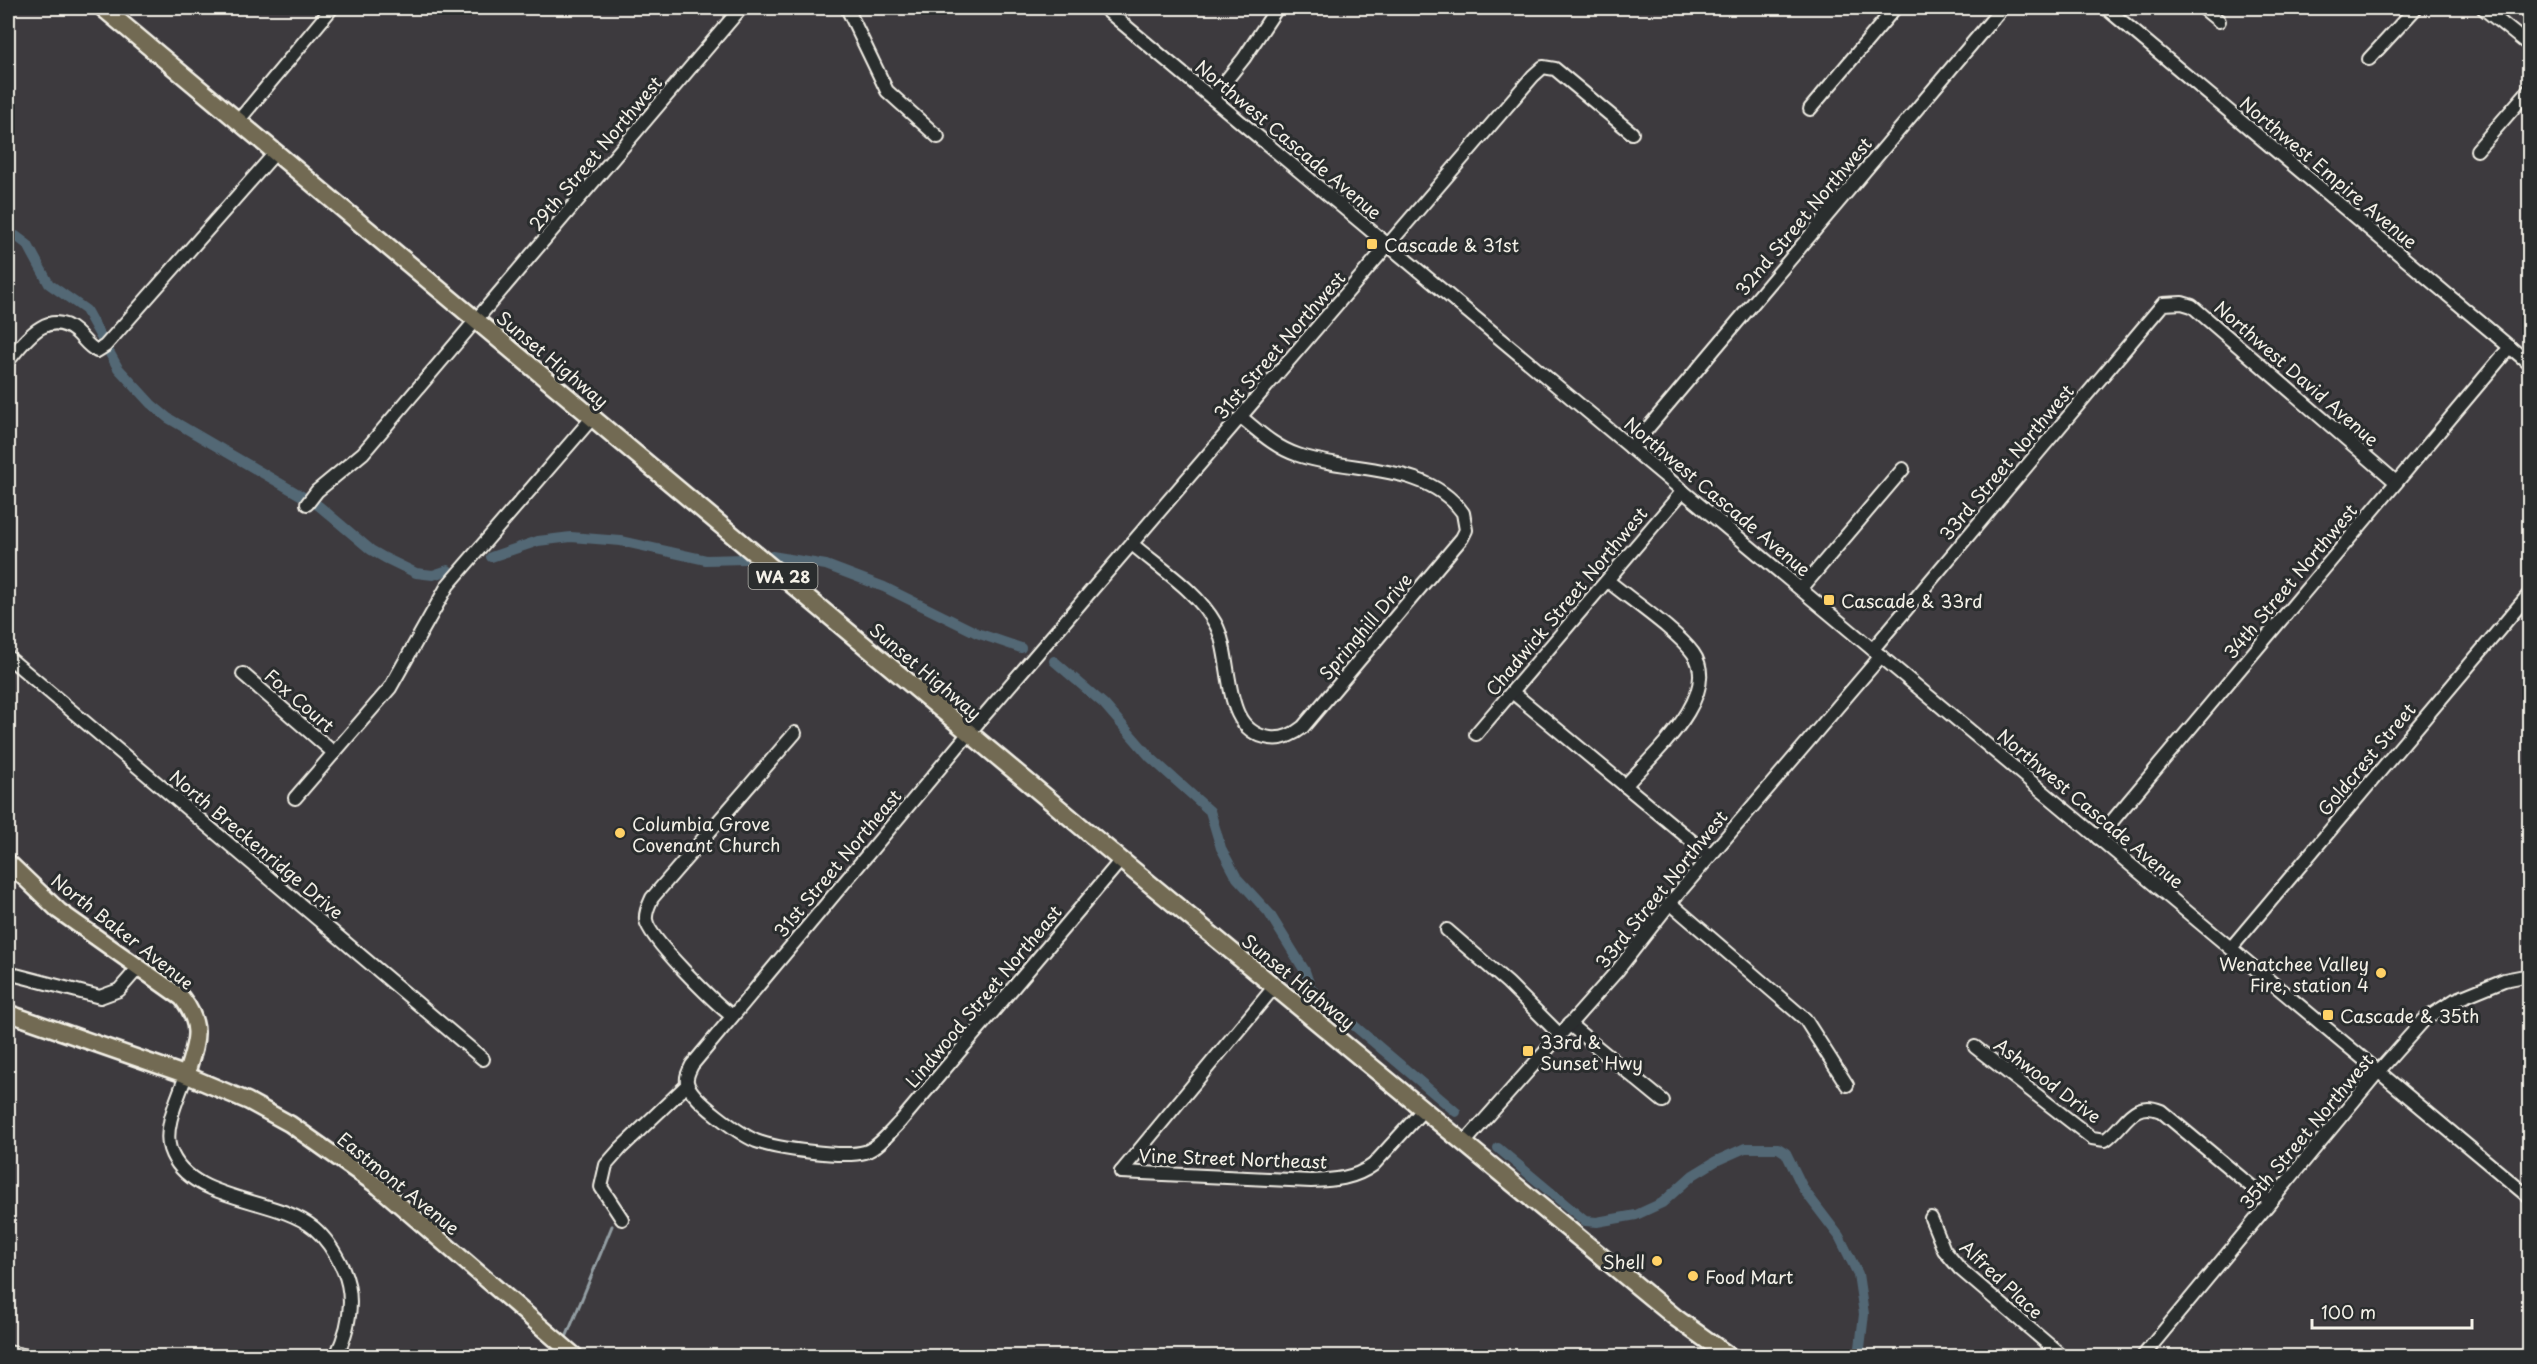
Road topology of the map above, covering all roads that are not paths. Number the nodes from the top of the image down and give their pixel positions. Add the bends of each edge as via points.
1 (103, 8) edge
2 (332, 8) edge
3 (741, 8) edge
4 (847, 8) edge
5 (1104, 8) edge
6 (1278, 8) edge
7 (1895, 8) edge
8 (2002, 8) edge
9 (2106, 8) edge
10 (2203, 8) edge
11 (2416, 8) edge
12 (2483, 8) edge
13 (2219, 21) dead end
14 (2529, 46) edge
15 (2369, 59) dead end
16 (2529, 89) edge
17 (1212, 98) junction
18 (1810, 109) dead end
19 (239, 120) junction
20 (1632, 134) dead end
21 (938, 137) dead end
22 (2477, 150) dead end
23 (276, 152) junction
24 (1389, 246) junction
25 (2169, 302) joint
26 (477, 321) junction
27 (2510, 347) junction
28 (8, 361) edge
29 (2529, 364) edge
30 (593, 417) junction
31 (1241, 417) junction
32 (1631, 448) junction
33 (1903, 469) dead end
34 (2396, 482) junction
35 (1683, 491) junction
36 (307, 504) dead end
37 (1132, 544) junction
38 (1608, 581) junction
39 (1801, 589) junction
40 (2529, 593) edge
41 (1877, 653) junction
42 (8, 657) edge
43 (243, 674) dead end
44 (1512, 692) junction
45 (795, 733) dead end
46 (969, 733) junction
47 (1476, 734) dead end
48 (334, 753) junction
49 (1625, 786) junction
50 (295, 798) dead end
51 (2098, 838) junction
52 (1710, 856) junction
53 (1121, 860) junction
54 (8, 862) edge
55 (1670, 903) junction
56 (1448, 930) dead end
57 (2231, 948) junction
58 (139, 967) junction
59 (8, 973) edge
60 (2529, 975) edge
61 (1275, 986) junction
62 (8, 1013) edge
63 (732, 1016) junction
64 (1569, 1024) junction
65 (1559, 1034) junction
66 (1975, 1047) dead end
67 (483, 1059) dead end
68 (2377, 1073) junction
69 (186, 1075) junction
70 (687, 1085) junction
71 (1847, 1085) dead end
72 (1663, 1101) dead end
73 (1424, 1109) junction
74 (1465, 1142) junction
75 (2529, 1198) edge
76 (2270, 1202) junction
77 (1931, 1218) dead end
78 (622, 1219) dead end
79 (8, 1352) edge
80 (28, 1356) edge
81 (336, 1356) edge
82 (575, 1356) edge
83 (1729, 1356) edge
84 (2062, 1356) edge
85 (2143, 1356) edge

1 - 19 highway, Sunset Highway / WA 28
2 - 19 street
3 - 26 street, 29th Street Northwest
4 - 21 street via 887,91
5 - 17 street, Northwest Cascade Avenue
6 - 17 street
7 - 18 street
8 - 32 street, 32nd Street Northwest
9 - 27 street, Northwest Empire Avenue
10 - 13 street
11 - 15 street
12 - 14 street
16 - 22 street
17 - 24 street, Northwest Cascade Avenue
19 - 23 highway, Sunset Highway / WA 28
20 - 24 street, 31st Street Northwest via 1555,69 1543,67
23 - 26 highway, Sunset Highway / WA 28
23 - 28 street via 105,346 97,351 75,332 60,324 46,323
24 - 31 street, 31st Street Northwest
24 - 32 street, Northwest Cascade Avenue
25 - 34 street, Northwest David Avenue via 2192,306
25 - 41 street, 33rd Street Northwest via 2156,310
26 - 30 highway, Sunset Highway / WA 28
26 - 36 street, 29th Street Northwest via 363,453
27 - 29 street, Northwest Empire Avenue
27 - 34 street, 34th Street Northwest
30 - 46 highway, Sunset Highway / WA 28
30 - 48 street via 445,590 390,688
31 - 37 street, 31st Street Northwest
31 - 37 street, Springhill Drive via 1276,445 1295,454 1426,483 1463,513 1466,530 1462,538 1303,727 1290,736 1274,738 1255,734 1236,714 1223,640 1204,607
32 - 35 street, Northwest Cascade Avenue
33 - 39 street
34 - 51 street, 34th Street Northwest
35 - 38 street, Chadwick Street Northwest
35 - 39 street, Northwest Cascade Avenue
37 - 46 street, 31st Street Northwest
38 - 44 street, Chadwick Street Northwest
38 - 49 street via 1683,643 1700,666 1701,686 1689,712
39 - 41 street, Northwest Cascade Avenue
40 - 57 street, Goldcrest Street
41 - 51 street, Northwest Cascade Avenue
41 - 52 street, 33rd Street Northwest
42 - 67 street, North Breckenridge Drive
43 - 48 street, Fox Court
44 - 47 street, Chadwick Street Northwest
44 - 49 street
45 - 63 street via 647,908 646,918 655,937
46 - 53 highway, Sunset Highway / WA 28
46 - 63 street, 31st Street Northeast
48 - 50 street
49 - 52 street
51 - 57 street, Northwest Cascade Avenue
52 - 55 street, 33rd Street Northwest
53 - 61 highway, Sunset Highway / WA 28
53 - 70 street, Lindwood Street Northeast via 900,1122 869,1151 844,1155 756,1141 694,1096
54 - 58 main road, North Baker Avenue via 59,911
55 - 64 street, 33rd Street Northwest
55 - 71 street via 1805,1019
56 - 65 street
57 - 68 street, Northwest Cascade Avenue
58 - 59 street via 119,990 100,997
58 - 69 main road, North Baker Avenue via 182,998 193,1013 196,1042
60 - 68 street, 35th Street Northwest via 2504,980 2455,1000 2424,1020
61 - 73 highway, Sunset Highway / WA 28
61 - 73 street, Vine Street Northeast via 1120,1172 1341,1179 1372,1165
62 - 69 main road, Eastmont Avenue
63 - 70 street via 692,1065
64 - 65 street, 33rd Street Northwest
64 - 72 street
65 - 74 street, 33rd Street Northwest
66 - 76 street, Ashwood Drive via 2092,1138 2104,1140 2138,1108 2149,1106 2160,1111
68 - 75 street, Northwest Cascade Avenue
68 - 76 street, 35th Street Northwest
69 - 81 street via 169,1132 174,1158 197,1182 299,1219 324,1238 347,1278 349,1320
69 - 82 main road, Eastmont Avenue via 290,1124 362,1173
70 - 78 street via 606,1165 601,1187
73 - 74 highway, Sunset Highway / WA 28
74 - 83 highway, Sunset Highway / WA 28 via 1676,1318
76 - 85 street, 35th Street Northwest
77 - 84 street, Alfred Place via 1944,1250 1960,1269
79 - 80 street

